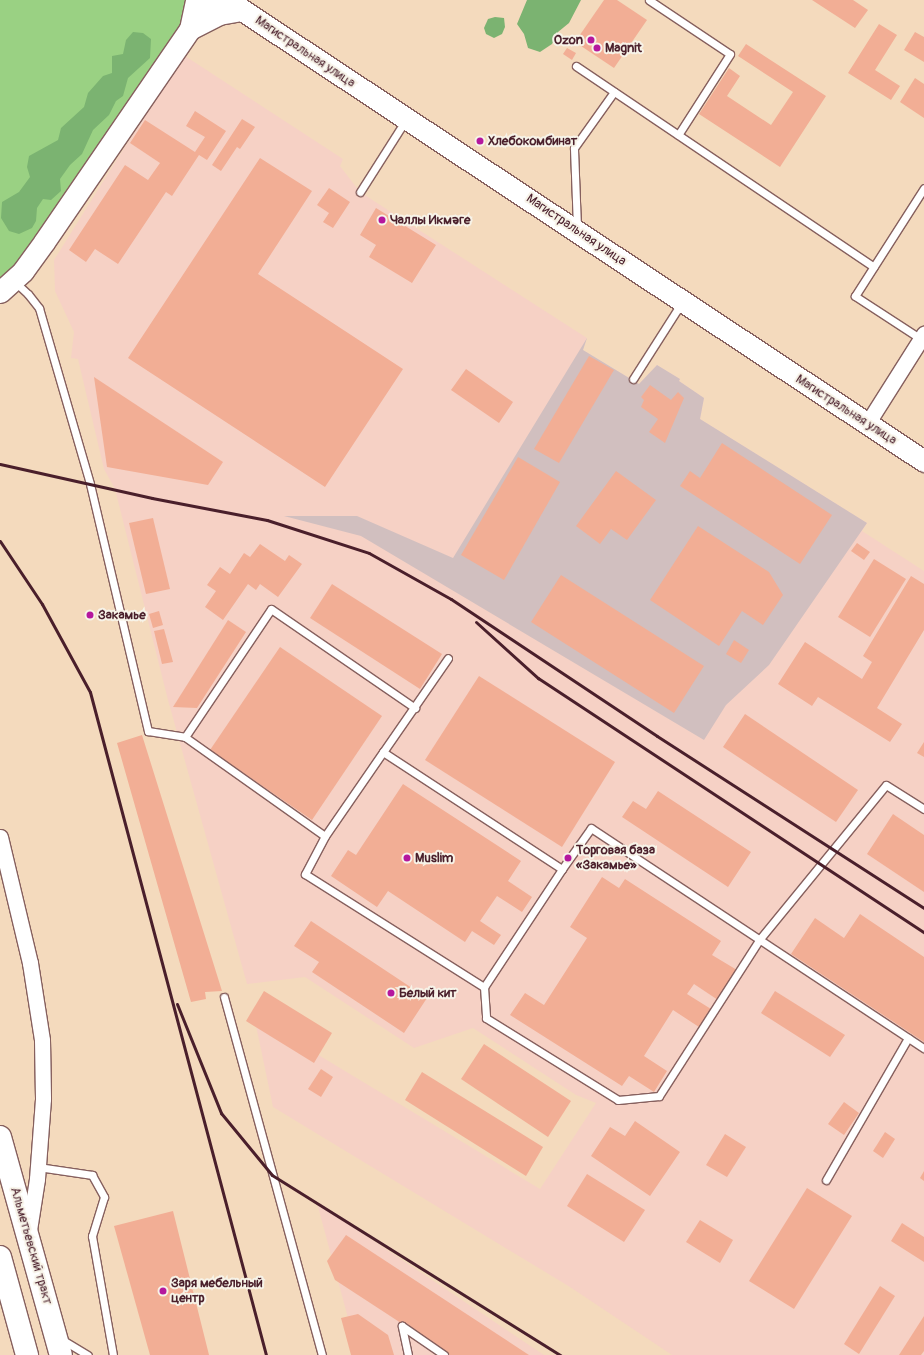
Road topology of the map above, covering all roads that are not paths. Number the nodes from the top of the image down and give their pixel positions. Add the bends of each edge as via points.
1 (196, 0) edge
2 (211, 0) edge
3 (649, 0) edge
4 (235, 3) edge
5 (190, 29) junction
6 (576, 66) dead end
7 (614, 92) junction
8 (407, 119) junction
9 (678, 134) junction
10 (924, 188) edge
11 (360, 192) dead end
12 (578, 232) junction
13 (874, 267) junction
14 (7, 286) edge
15 (682, 301) junction
16 (923, 336) edge
17 (633, 379) dead end
18 (867, 424) junction
19 (924, 461) edge
20 (448, 658) dead end
21 (415, 708) junction
22 (185, 737) junction
23 (383, 752) junction
24 (924, 809) edge
25 (326, 836) junction
26 (0, 837) edge
27 (562, 869) junction
28 (759, 940) junction
29 (484, 987) junction
30 (224, 998) dead end
31 (908, 1038) junction
32 (924, 1048) edge
33 (0, 1137) edge
34 (38, 1167) junction
35 (826, 1180) dead end
36 (28, 1235) junction
37 (0, 1257) edge
38 (58, 1345) edge
39 (27, 1355) edge
40 (88, 1355) edge
41 (113, 1355) edge
42 (322, 1355) edge
43 (408, 1355) edge
44 (444, 1355) edge

1 - 5 main road
2 - 5 street
3 - 9 lane via 730,54
4 - 5 main road
4 - 8 main road, Магистральная улица
5 - 14 main road via 44,242
6 - 7 lane
7 - 9 lane
7 - 12 lane via 574,148
8 - 11 lane
8 - 12 main road, Магистральная улица
9 - 13 lane
10 - 13 lane
12 - 15 main road, Магистральная улица
13 - 16 lane via 855,296
14 - 22 lane via 28,294 39,308 90,484 148,730
15 - 17 lane
15 - 18 main road, Магистральная улица
16 - 18 street
18 - 19 main road, Магистральная улица
20 - 21 lane
21 - 22 lane via 271,609
21 - 23 lane
22 - 25 lane
23 - 25 lane
23 - 27 lane
24 - 28 lane via 886,785
25 - 29 lane via 305,874
26 - 34 street via 30,963 42,1040 43,1100
27 - 28 lane via 591,828
27 - 29 lane
28 - 29 lane via 659,1096 618,1100 486,1018
28 - 31 lane
30 - 42 lane
31 - 32 lane
31 - 35 lane
33 - 36 main road, Альметьевский тракт
34 - 36 street
34 - 41 lane via 92,1175 104,1197 92,1236
36 - 38 main road, Альметьевский тракт
37 - 39 main road
38 - 40 lane
43 - 44 lane via 402,1326

